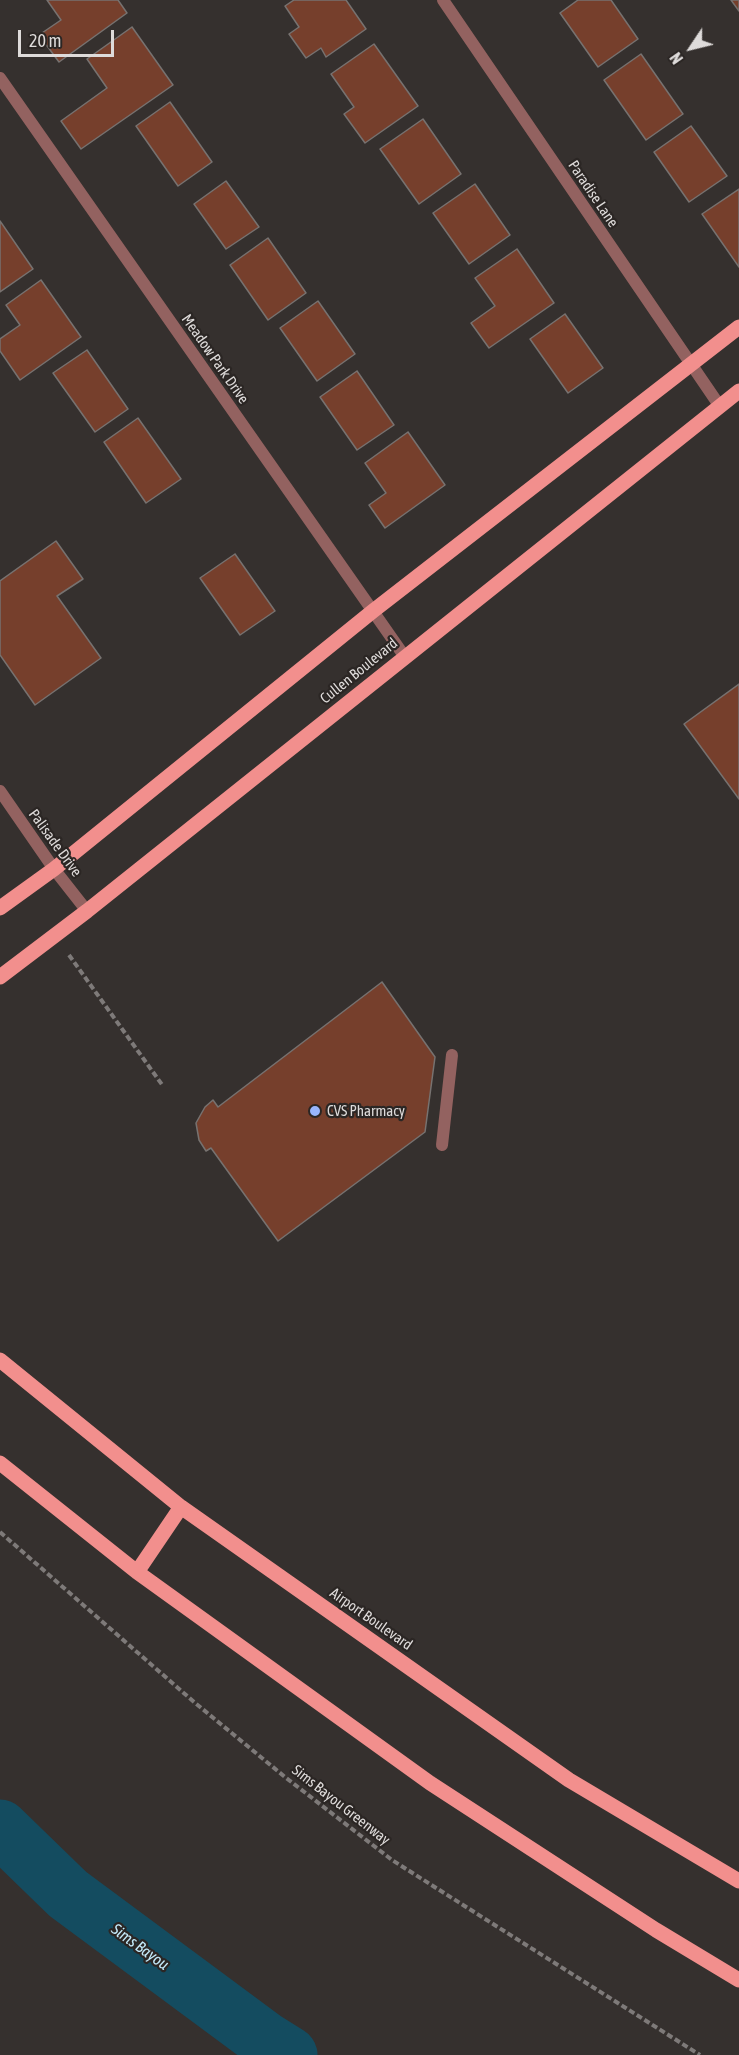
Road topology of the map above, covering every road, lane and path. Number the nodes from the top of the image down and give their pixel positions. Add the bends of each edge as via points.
1 (443, 0) edge
2 (0, 78) edge
3 (739, 327) edge
4 (690, 363) junction
5 (739, 391) edge
6 (719, 405) junction
7 (373, 611) junction
8 (405, 657) junction
9 (0, 790) edge
10 (54, 869) junction
11 (0, 908) edge
12 (87, 911) junction
13 (55, 935) junction
14 (0, 977) edge
15 (452, 1054) dead end
16 (163, 1086) dead end
17 (442, 1145) dead end
18 (0, 1360) edge
19 (0, 1463) edge
20 (181, 1507) junction
21 (0, 1532) edge
22 (137, 1572) junction
23 (739, 1881) edge
24 (739, 1980) edge
25 (700, 2055) edge

1 - 4 street, Paradise Lane
2 - 7 street, Meadow Park Drive
3 - 4 main road
4 - 6 street, Paradise Lane
4 - 7 main road
5 - 6 main road, Cullen Boulevard
6 - 8 main road, Cullen Boulevard
7 - 8 street, Meadow Park Drive
7 - 10 main road
8 - 12 main road, Cullen Boulevard
9 - 10 street, Palisade Drive
10 - 11 main road
10 - 12 street, Palisade Drive
12 - 13 main road, Cullen Boulevard
13 - 14 main road, Cullen Boulevard
13 - 16 path
15 - 17 street
18 - 20 main road, Airport Boulevard
19 - 22 main road
20 - 22 main road
20 - 23 main road, Airport Boulevard via 569,1780
21 - 25 path, Sims Bayou Greenway via 194,1702 392,1860
22 - 24 main road via 430,1783

